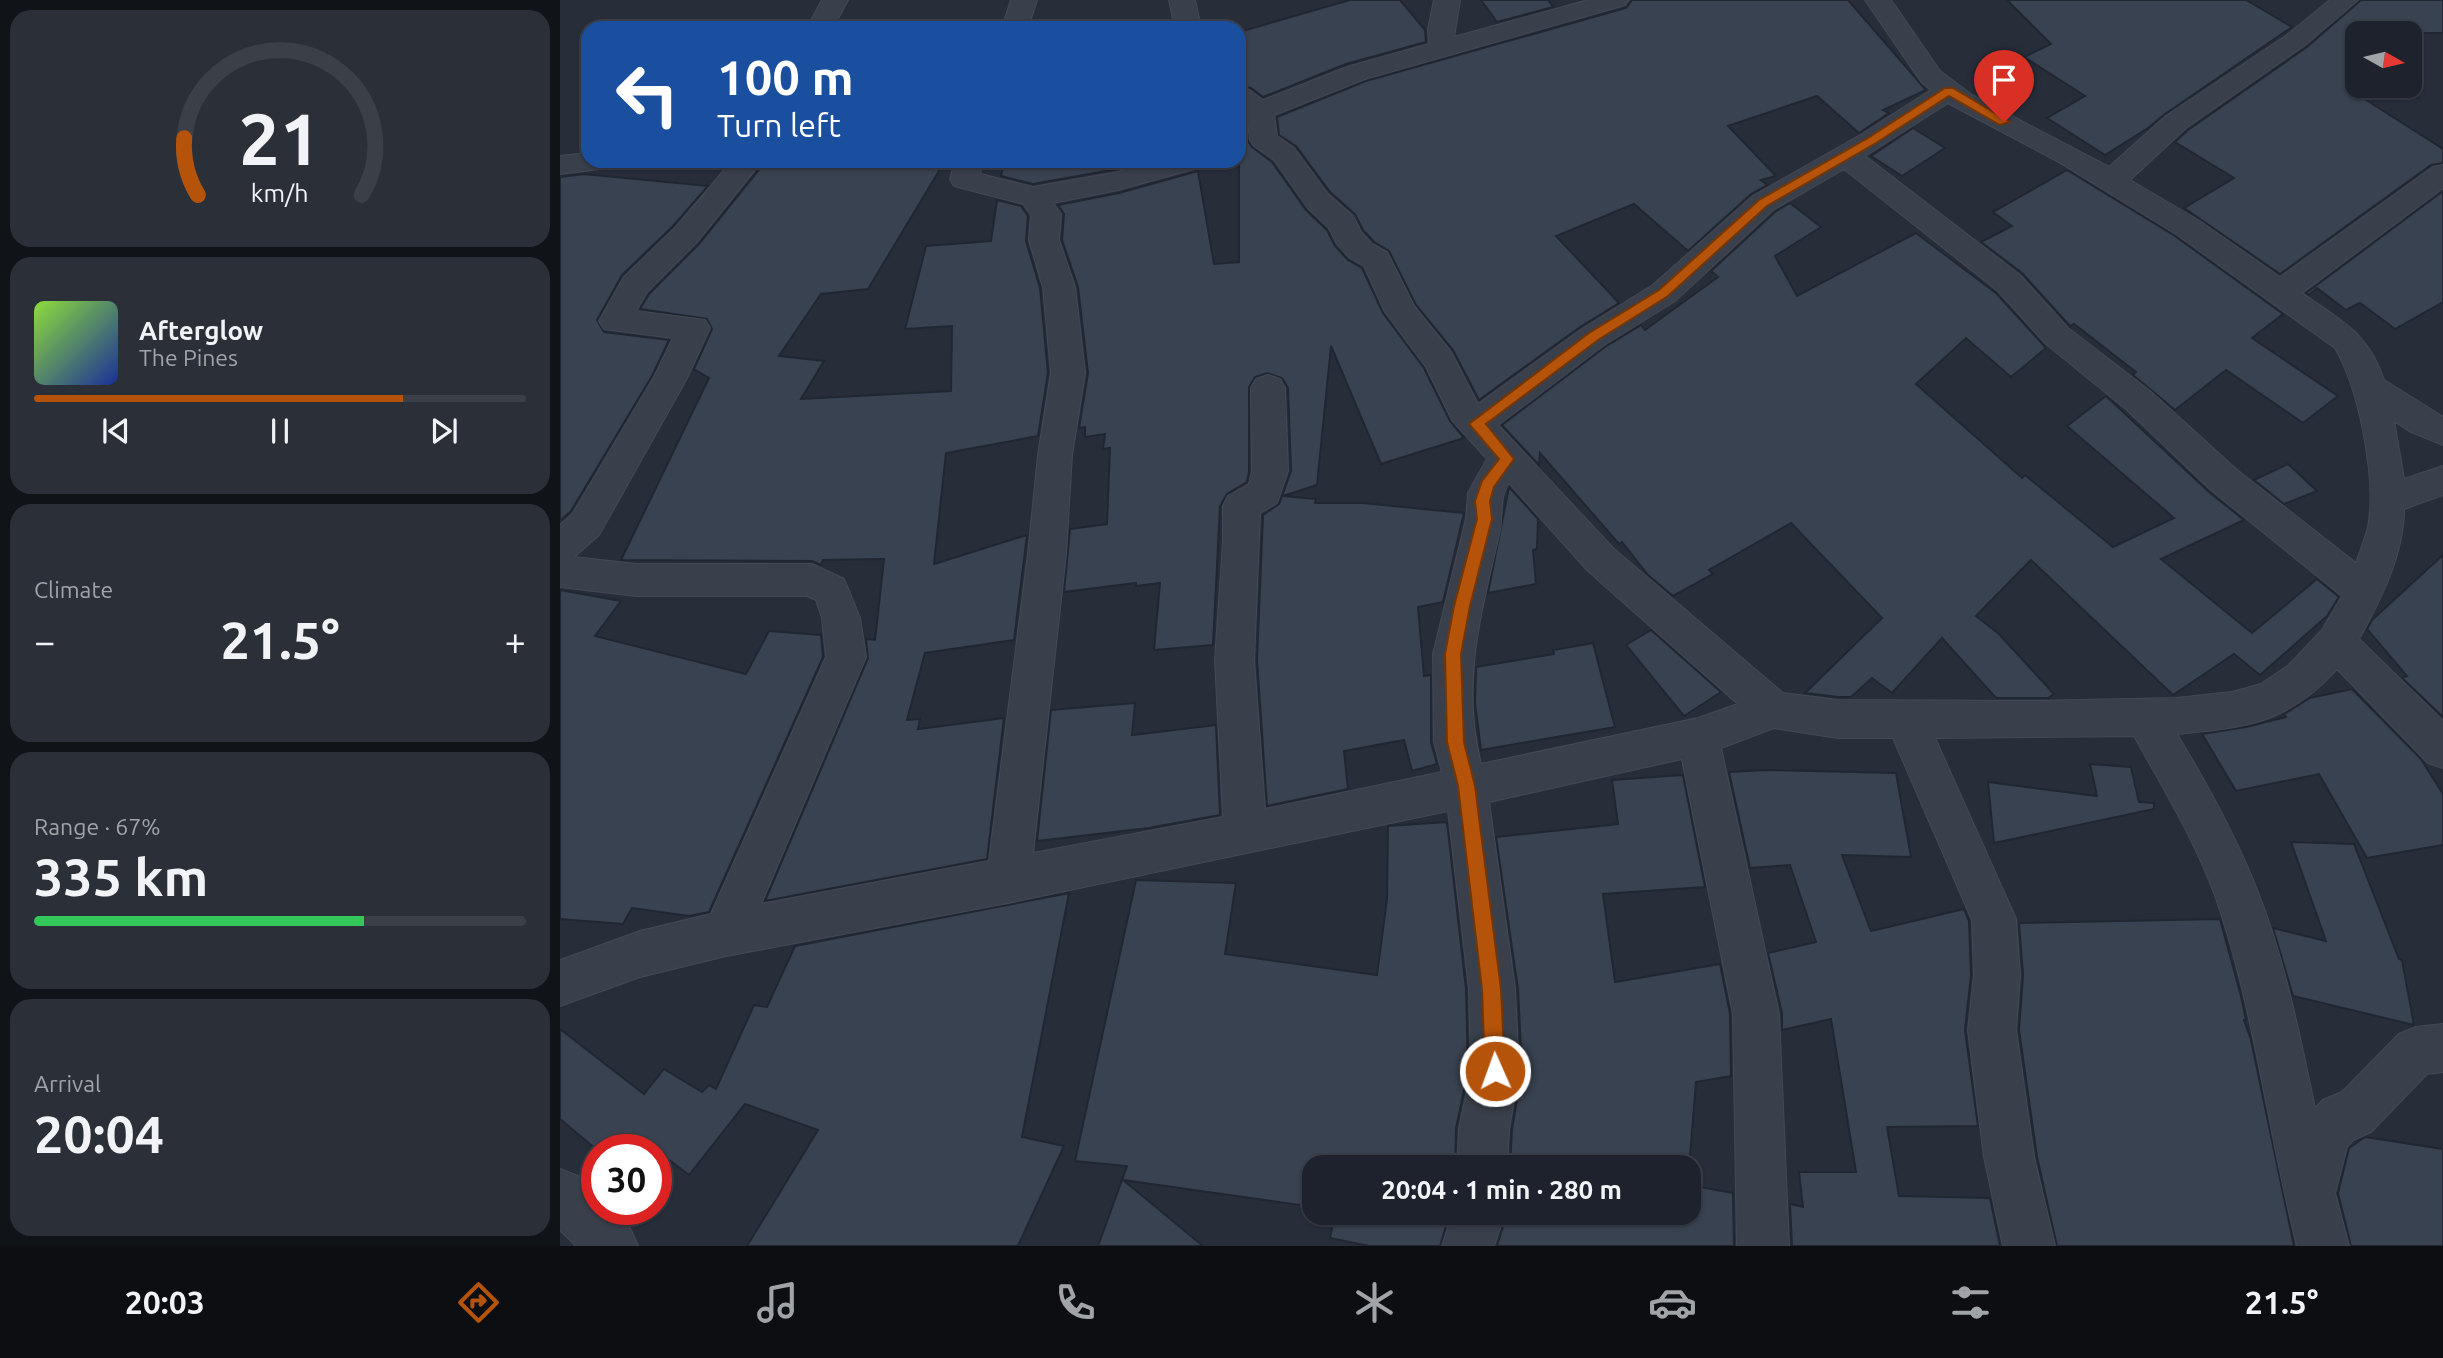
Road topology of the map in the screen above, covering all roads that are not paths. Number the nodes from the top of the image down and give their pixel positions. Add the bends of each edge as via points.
1 (835, 0) edge
2 (1024, 0) edge
3 (1182, 0) edge
4 (1447, 0) edge
5 (1616, 0) edge
6 (1878, 0) edge
7 (2345, 0) edge
8 (822, 21) edge
9 (1017, 21) edge
10 (1186, 21) edge
11 (1442, 48) junction
12 (1949, 90) junction
13 (1250, 123) edge
14 (1845, 155) junction
15 (581, 163) edge
16 (560, 165) edge
17 (742, 168) edge
18 (967, 168) edge
19 (1165, 168) edge
20 (2443, 174) edge
21 (2110, 182) junction
22 (1033, 197) junction
23 (2280, 293) junction
24 (2370, 387) junction
25 (1268, 388) dead end
26 (1476, 424) junction
27 (2443, 432) edge
28 (1507, 459) junction
29 (2443, 480) edge
30 (2387, 500) junction
31 (560, 547) edge
32 (560, 571) edge
33 (2365, 592) junction
34 (2336, 642) junction
35 (1774, 710) junction
36 (2145, 717) junction
37 (1906, 720) junction
38 (1698, 737) junction
39 (2443, 749) edge
40 (1466, 786) junction
41 (1246, 834) junction
42 (1008, 881) junction
43 (726, 933) junction
44 (560, 982) edge
45 (2443, 1048) edge
46 (1482, 1155) edge
47 (2310, 1192) junction
48 (560, 1194) edge
49 (1475, 1225) edge
50 (612, 1246) edge
51 (1468, 1246) edge
52 (1763, 1246) edge
53 (2029, 1246) edge
54 (2323, 1246) edge

1 - 8 street
2 - 9 street
3 - 10 street
4 - 11 street
5 - 11 street
6 - 12 street via 1931,77
7 - 21 street via 2176,122
11 - 13 street via 1356,73
12 - 14 street
12 - 21 street
13 - 26 street via 1284,154 1355,244 1376,259 1401,312 1439,361 1464,411
14 - 26 street via 1763,203 1664,293 1593,337
14 - 33 street via 2009,283 2057,336 2138,400 2224,480
15 - 16 street
17 - 31 street via 687,235 635,285 615,321 694,328 586,524
18 - 22 street via 964,180
19 - 22 street
20 - 23 street
21 - 23 street via 2187,227
22 - 42 street via 1046,214 1044,240 1059,287 1068,373
23 - 24 street via 2346,340
24 - 27 street
24 - 30 street via 2382,437
25 - 41 street via 1270,471 1264,493 1241,506 1244,535 1236,602 1236,699
26 - 28 street
28 - 35 street via 1601,560
28 - 40 street via 1487,485 1482,501 1484,519 1453,654 1455,742
29 - 30 street
30 - 33 street via 2386,526
32 - 43 street via 636,580 812,580 831,590 841,618 846,657
33 - 34 street
34 - 36 street via 2303,678 2271,699 2232,710
34 - 39 street
35 - 37 street via 1839,719
35 - 38 street
36 - 37 street
36 - 47 street via 2214,841 2243,911
37 - 53 street via 1994,919 1997,975 1992,1030 2009,1157
38 - 40 street
38 - 52 street via 1756,1014
40 - 41 street
40 - 46 street via 1492,989 1495,1071
41 - 42 street
42 - 43 street
43 - 44 street via 640,954
45 - 47 street via 2416,1051 2354,1115 2340,1117 2325,1134
47 - 54 street
48 - 50 street
49 - 51 street

